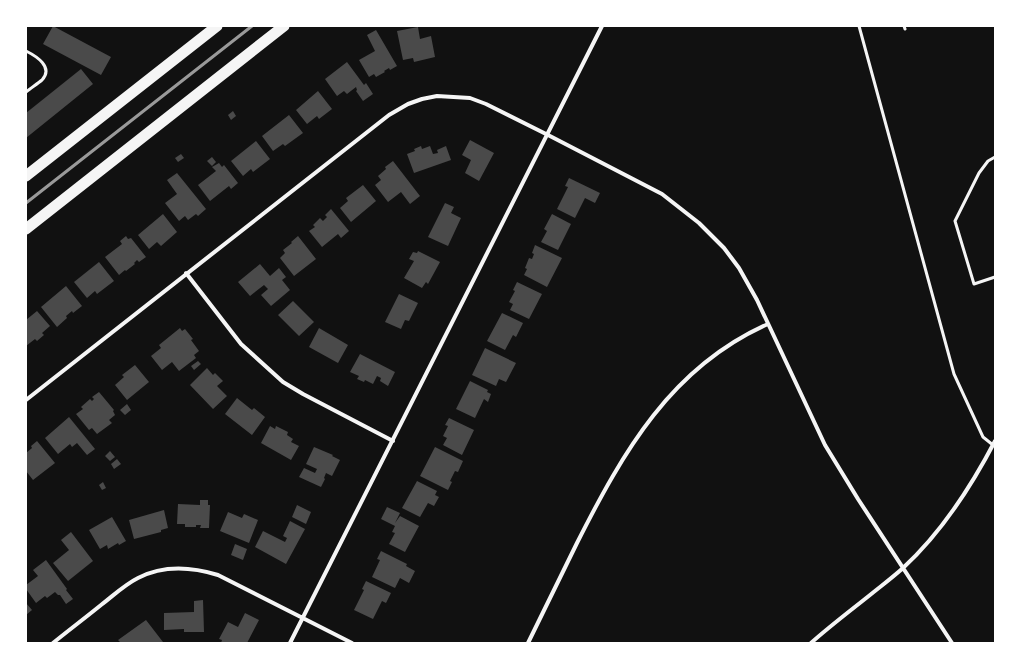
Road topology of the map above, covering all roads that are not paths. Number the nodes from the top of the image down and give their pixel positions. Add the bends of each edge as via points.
1 (217, 26) edge
2 (284, 26) edge
3 (602, 26) edge
4 (860, 26) edge
5 (26, 51) edge
6 (26, 92) edge
7 (548, 135) junction
8 (995, 157) edge
9 (26, 176) edge
10 (26, 229) edge
11 (186, 273) junction
12 (995, 277) edge
13 (768, 324) junction
14 (26, 400) edge
15 (393, 441) junction
16 (994, 443) edge
17 (903, 568) junction
18 (303, 618) junction
19 (53, 643) edge
20 (290, 643) edge
21 (352, 643) edge
22 (528, 643) edge
23 (811, 643) edge
24 (952, 643) edge

1 - 9 highway
2 - 10 highway
3 - 7 street
4 - 16 lane via 954,374 983,437
5 - 6 lane via 40,59 46,70 41,80
7 - 11 street via 470,98 437,96 408,104 389,115
7 - 13 street via 662,194 698,223 724,248 739,268 758,300
7 - 15 street
8 - 12 lane via 988,161 979,173 955,220 974,284
11 - 14 street
11 - 15 street via 241,344 283,382
13 - 17 street via 825,445
13 - 22 street via 728,345 694,371 659,407 603,491
15 - 18 street
16 - 17 street via 980,471 945,521
17 - 23 street
17 - 24 street
18 - 19 street via 218,575 202,570 166,570 138,578
18 - 20 street
18 - 21 street

